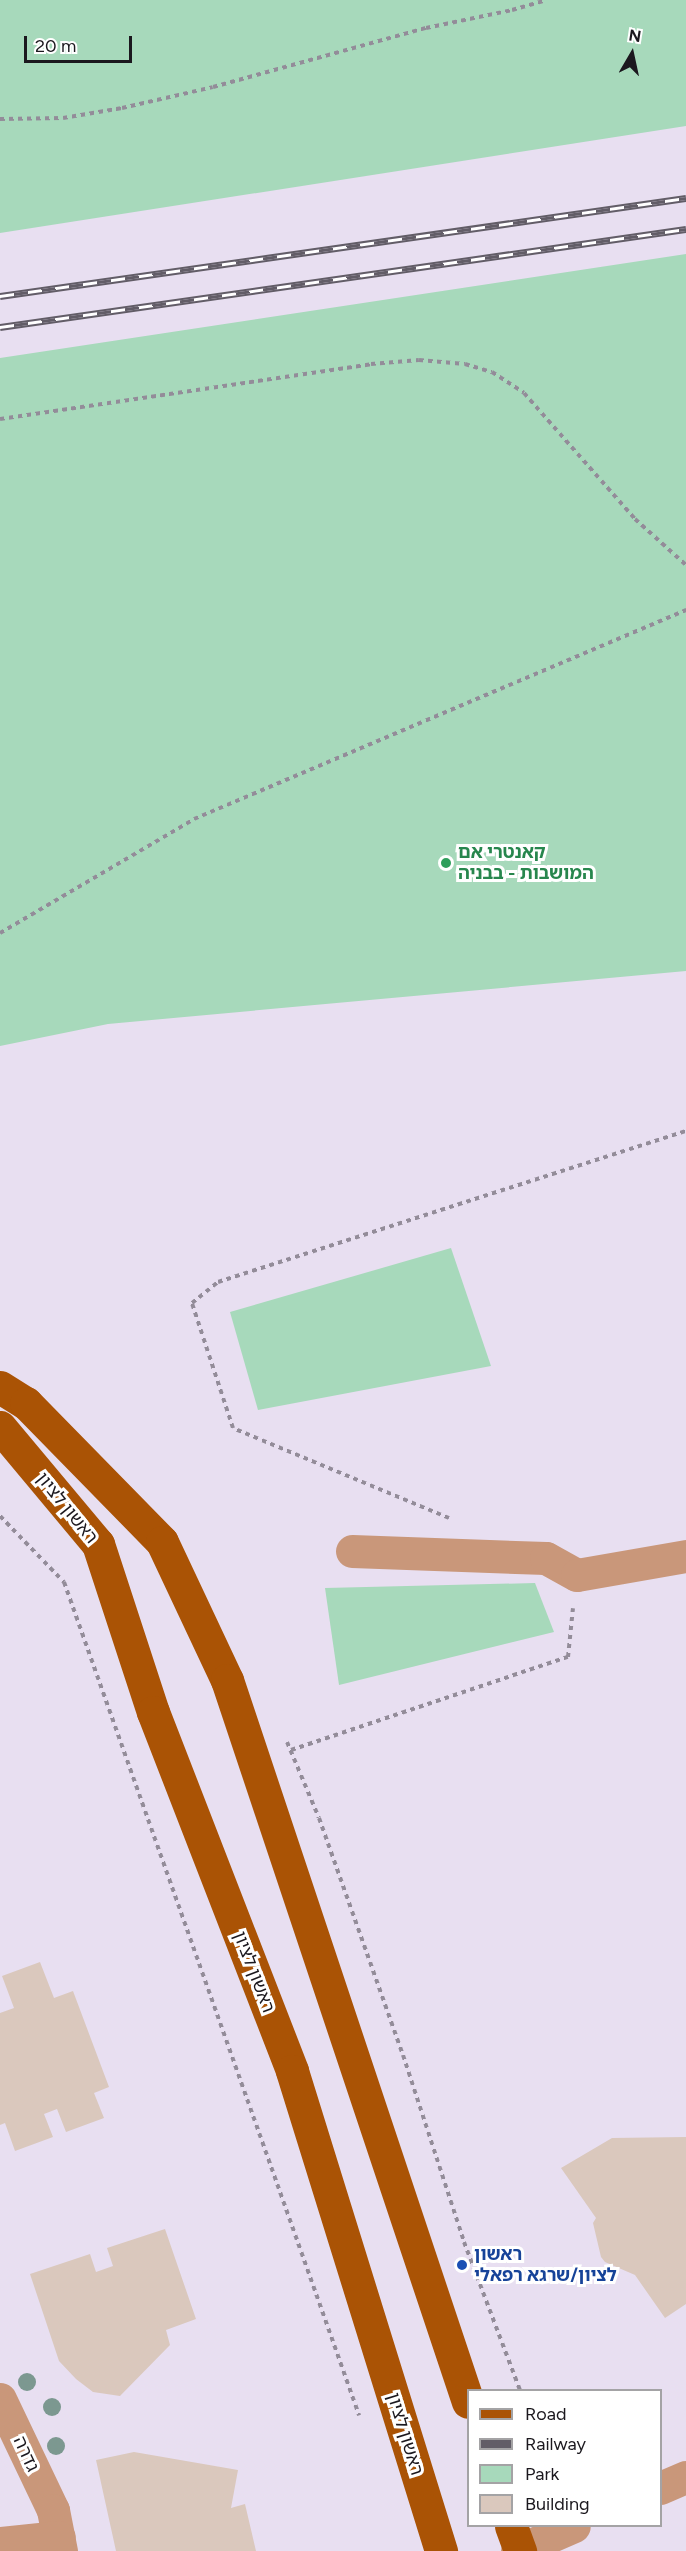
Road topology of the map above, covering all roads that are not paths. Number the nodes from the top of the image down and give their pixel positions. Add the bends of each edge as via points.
1 (0, 1387) edge
2 (0, 1427) edge
3 (352, 1551) dead end
4 (686, 1556) edge
5 (465, 2380) edge
6 (0, 2399) edge
7 (0, 2443) edge
8 (686, 2477) edge
9 (662, 2487) edge
10 (571, 2527) edge
11 (58, 2533) edge
12 (0, 2543) edge
13 (517, 2544) edge
14 (441, 2551) edge

1 - 5 main road via 26,1403 162,1542 222,1670
2 - 14 main road, ראשון לציון via 98,1544 153,1712 292,2071
3 - 4 street via 546,1558 577,1575
6 - 11 street, גדרה
7 - 11 street, גדרה
8 - 9 street
10 - 13 street
11 - 12 street

